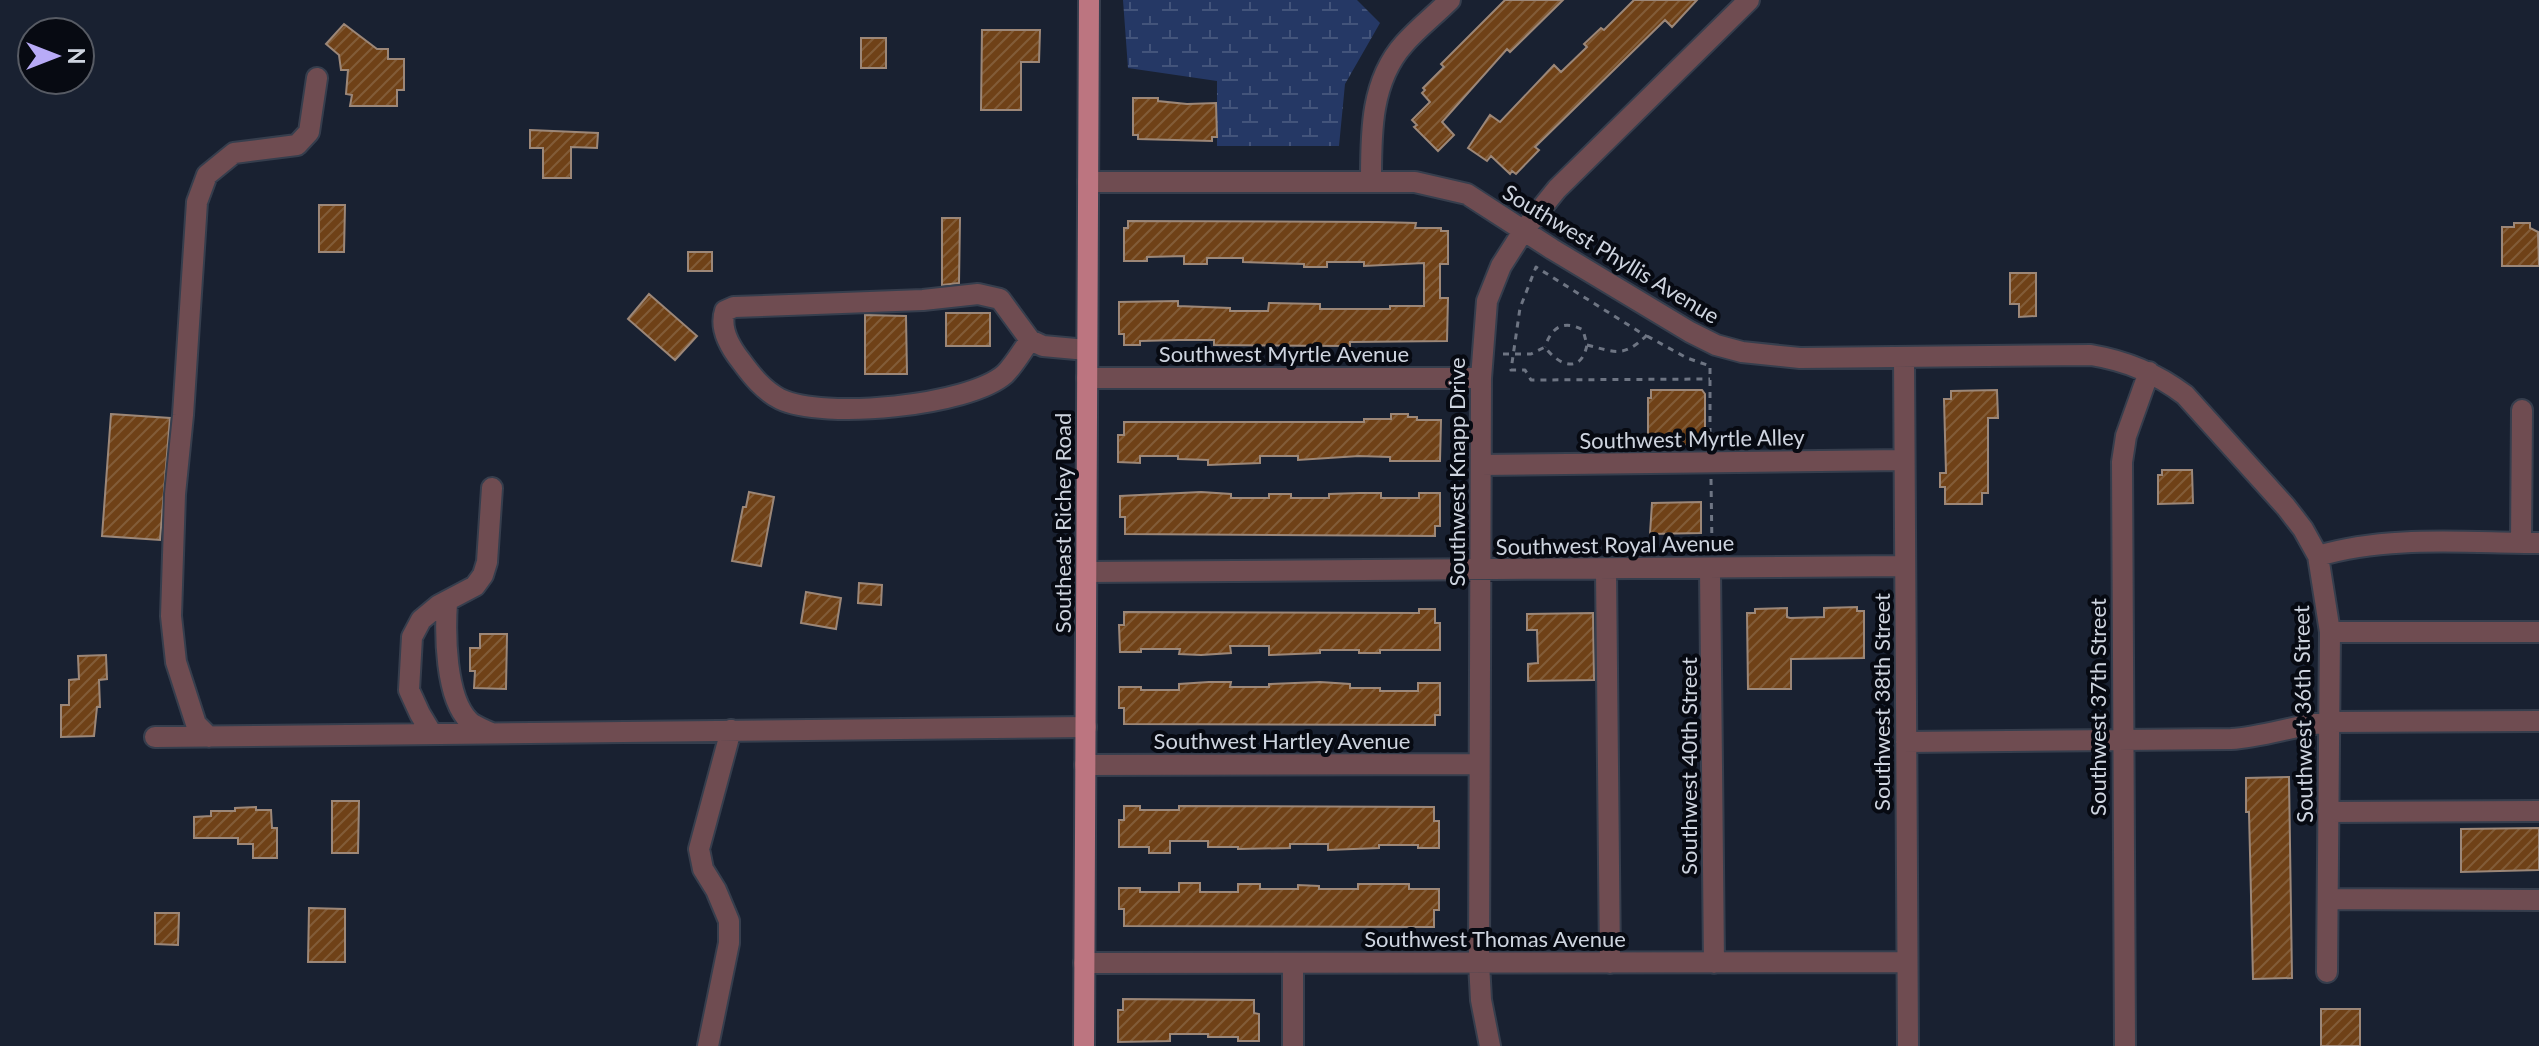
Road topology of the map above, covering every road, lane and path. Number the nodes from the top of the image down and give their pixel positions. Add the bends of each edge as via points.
1 (1089, 0) edge
2 (1450, 0) edge
3 (1749, 0) edge
4 (317, 78) dead end
5 (1088, 182) junction
6 (1371, 182) junction
7 (1524, 230) junction
8 (1646, 336) junction
9 (1030, 340) junction
10 (1587, 345) junction
11 (1545, 347) junction
12 (1087, 350) junction
13 (1500, 354) dead end
14 (1512, 354) junction
15 (1904, 357) junction
16 (1710, 366) dead end
17 (2149, 372) junction
18 (1087, 378) junction
19 (1481, 378) junction
20 (1710, 379) dead end
21 (2522, 410) dead end
22 (2226, 440) joint
23 (1904, 460) junction
24 (1481, 465) junction
25 (492, 488) dead end
26 (2530, 543) edge
27 (2318, 556) junction
28 (1905, 566) junction
29 (1710, 569) junction
30 (1606, 570) junction
31 (1480, 571) junction
32 (1086, 572) junction
33 (447, 602) junction
34 (2330, 632) junction
35 (2539, 632) edge
36 (2539, 721) edge
37 (2329, 722) junction
38 (1086, 727) junction
39 (731, 730) junction
40 (491, 733) junction
41 (432, 734) junction
42 (155, 737) dead end
43 (209, 737) junction
44 (2122, 740) junction
45 (1906, 742) junction
46 (1479, 764) junction
47 (1085, 765) junction
48 (2539, 811) edge
49 (2328, 812) junction
50 (2328, 899) junction
51 (2539, 900) edge
52 (1907, 962) junction
53 (1084, 963) junction
54 (1293, 963) junction
55 (1479, 963) junction
56 (1610, 963) junction
57 (1714, 963) junction
58 (2327, 972) dead end
59 (708, 1046) edge
60 (1084, 1046) edge
61 (1293, 1046) edge
62 (1490, 1046) edge
63 (1908, 1046) edge
64 (2125, 1046) edge

1 - 5 main road, Southeast Richey Road
2 - 6 street via 1402,46 1382,81 1371,127
3 - 7 street, Southwest Knapp Drive via 1557,189
4 - 43 street via 309,132 297,145 234,153 207,175 197,202 171,616 176,662 196,724
5 - 6 street, Southwest Phyllis Avenue
5 - 12 main road, Southeast Richey Road
6 - 7 street, Southwest Phyllis Avenue via 1415,182 1467,194
7 - 15 street, Southwest Phyllis Avenue via 1716,345 1767,357
7 - 19 street, Southwest Knapp Drive via 1487,301
8 - 10 path via 1627,351
8 - 14 path via 1536,267 1520,308
8 - 16 path
9 - 9 street via 1000,299 978,294 734,307 722,319 737,357 761,386 781,400 848,410 923,402 983,387 1004,374
9 - 12 street
10 - 11 path via 1580,360 1567,365
10 - 11 path via 1583,330 1561,325 1553,329
11 - 14 path
12 - 18 main road, Southeast Richey Road
13 - 14 path
14 - 20 path via 1511,370 1525,370 1531,380
15 - 17 street, Southwest Phyllis Avenue via 2091,355
15 - 23 street, Southwest 38th Street
17 - 22 street, Southwest Phyllis Avenue via 2185,395
17 - 44 street, Southwest 37th Street via 2122,462
18 - 19 street, Southwest Myrtle Avenue
18 - 32 main road, Southeast Richey Road
19 - 24 street, Southwest Knapp Drive
21 - 26 street
22 - 27 street, Southwest 36th Street via 2286,507
23 - 24 street, Southwest Myrtle Alley
23 - 28 street, Southwest 38th Street
24 - 31 street, Southwest Knapp Drive
25 - 33 street via 483,575
26 - 27 street via 2368,545
27 - 34 street, Southwest 36th Street
28 - 29 street, Southwest Royal Avenue
28 - 45 street, Southwest 38th Street
29 - 30 street, Southwest Royal Avenue
29 - 57 street, Southwest 40th Street
30 - 31 street, Southwest Royal Avenue
30 - 56 street
31 - 32 street, Southwest Royal Avenue
31 - 46 street, Southwest Knapp Drive
32 - 38 main road, Southeast Richey Road
33 - 40 street via 448,668 456,696 468,721
33 - 41 street via 421,620 412,637 409,690
34 - 35 street
34 - 37 street, Southwest 36th Street
36 - 37 street
37 - 44 street via 2254,737
37 - 49 street, Southwest 36th Street
38 - 39 street
38 - 47 main road, Southeast Richey Road
39 - 40 street
39 - 59 street via 699,849 729,921
40 - 41 street
41 - 43 street
42 - 43 street
44 - 45 street
44 - 64 street, Southwest 37th Street
45 - 52 street, Southwest 38th Street
46 - 47 street, Southwest Hartley Avenue
46 - 55 street, Southwest Knapp Drive
47 - 53 main road, Southeast Richey Road
48 - 49 street
49 - 50 street, Southwest 36th Street
50 - 51 street
50 - 58 street, Southwest 36th Street
52 - 57 street, Southwest Thomas Avenue
52 - 63 street, Southwest 38th Street
53 - 54 street, Southwest Thomas Avenue
53 - 60 main road, Southeast Richey Road
54 - 55 street, Southwest Thomas Avenue
54 - 61 street
55 - 56 street, Southwest Thomas Avenue
55 - 62 street, Southwest Knapp Drive
56 - 57 street, Southwest Thomas Avenue

